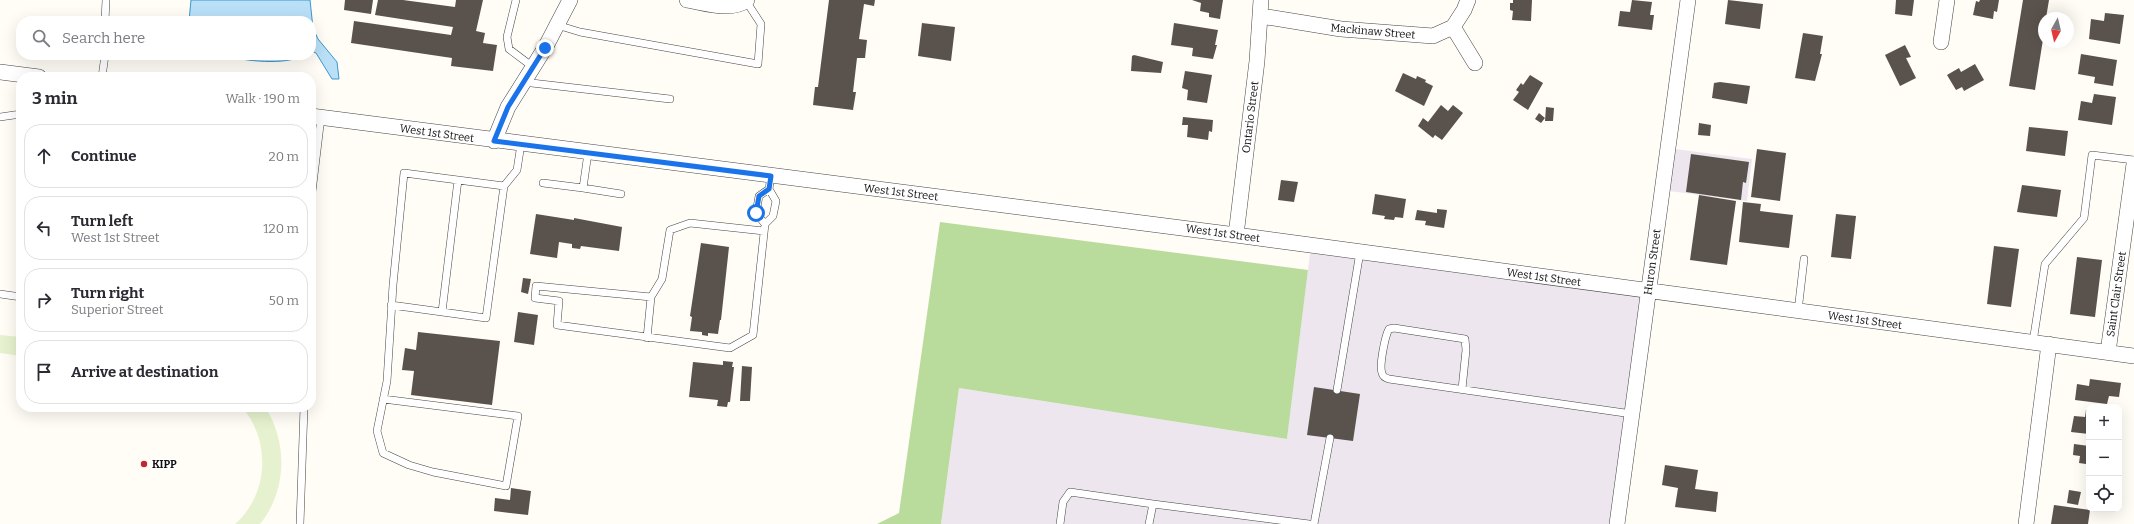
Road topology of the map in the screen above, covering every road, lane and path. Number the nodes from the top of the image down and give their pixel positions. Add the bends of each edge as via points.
1 (106, 0) edge
2 (516, 0) edge
3 (569, 0) edge
4 (687, 0) edge
5 (1261, 0) edge
6 (1468, 0) edge
7 (1688, 0) edge
8 (1947, 0) edge
9 (746, 1) edge
10 (105, 16) edge
11 (1261, 16) junction
12 (556, 25) junction
13 (1453, 27) junction
14 (1941, 42) dead end
15 (104, 60) edge
16 (1475, 63) dead end
17 (533, 66) junction
18 (0, 72) edge
19 (103, 72) edge
20 (16, 74) edge
21 (523, 82) junction
22 (670, 99) dead end
23 (16, 115) edge
24 (0, 117) edge
25 (316, 117) edge
26 (494, 141) junction
27 (521, 144) junction
28 (588, 153) junction
29 (2134, 160) edge
30 (2134, 164) edge
31 (458, 180) junction
32 (770, 182) junction
33 (542, 183) dead end
34 (504, 186) junction
35 (583, 188) junction
36 (621, 194) dead end
37 (765, 227) junction
38 (1236, 234) junction
39 (1360, 252) junction
40 (1804, 259) dead end
41 (1648, 290) junction
42 (0, 294) edge
43 (16, 296) edge
44 (651, 298) junction
45 (392, 305) junction
46 (1798, 311) junction
47 (442, 312) junction
48 (647, 338) junction
49 (2033, 342) junction
50 (2049, 344) junction
51 (2108, 352) junction
52 (2134, 356) edge
53 (1462, 389) junction
54 (1338, 390) dead end
55 (383, 399) junction
56 (304, 412) edge
57 (1632, 414) junction
58 (1330, 438) dead end
59 (1153, 504) junction
60 (300, 524) edge
61 (1060, 524) edge
62 (1149, 524) edge
63 (1309, 524) edge
64 (1314, 524) edge
65 (1617, 524) edge
66 (2026, 524) edge

1 - 10 lane
2 - 17 lane via 507,37 509,49
3 - 12 street
4 - 9 street via 726,6 736,6
5 - 11 street, Ontario Street
6 - 13 street
7 - 41 street, Huron Street
8 - 14 street
9 - 12 lane via 761,24 758,64 580,32
11 - 13 street, Mackinaw Street via 1386,34 1433,36
11 - 38 street, Ontario Street
12 - 17 street
13 - 16 street
15 - 19 lane
17 - 21 street
18 - 20 street
21 - 22 lane
21 - 26 street via 508,107
23 - 24 lane
25 - 26 street, West 1st Street
26 - 27 street, West 1st Street
27 - 28 street, West 1st Street
27 - 34 lane via 517,170
28 - 32 street, West 1st Street
28 - 35 lane
29 - 49 lane via 2092,155 2084,218 2045,264
30 - 51 street, Saint Clair Street
31 - 34 lane
31 - 45 lane via 404,173
31 - 47 lane
32 - 37 lane via 776,201 773,216
32 - 37 lane via 759,196 756,213
32 - 38 street, West 1st Street
33 - 35 lane
34 - 47 lane via 486,318
35 - 36 lane
37 - 44 lane via 690,223 670,230 662,279
37 - 48 lane via 753,335 730,348
38 - 39 street, West 1st Street
39 - 41 street, West 1st Street
39 - 54 lane
40 - 46 lane
41 - 46 street, West 1st Street
41 - 57 street, Huron Street
42 - 43 lane
44 - 48 lane
44 - 48 lane via 536,286 535,298 559,301 557,325
45 - 47 lane
45 - 55 lane
46 - 49 street, West 1st Street
49 - 50 street, West 1st Street
50 - 51 street, West 1st Street
50 - 66 street
51 - 52 street, West 1st Street
53 - 53 lane via 1385,378 1381,372 1385,337 1389,329 1464,339 1466,350
53 - 57 lane
55 - 55 lane via 377,431 383,453 433,472 506,486 518,416
56 - 60 lane
57 - 65 street, Huron Street
58 - 64 lane
59 - 61 lane via 1070,492 1063,502
59 - 62 lane
59 - 63 lane

